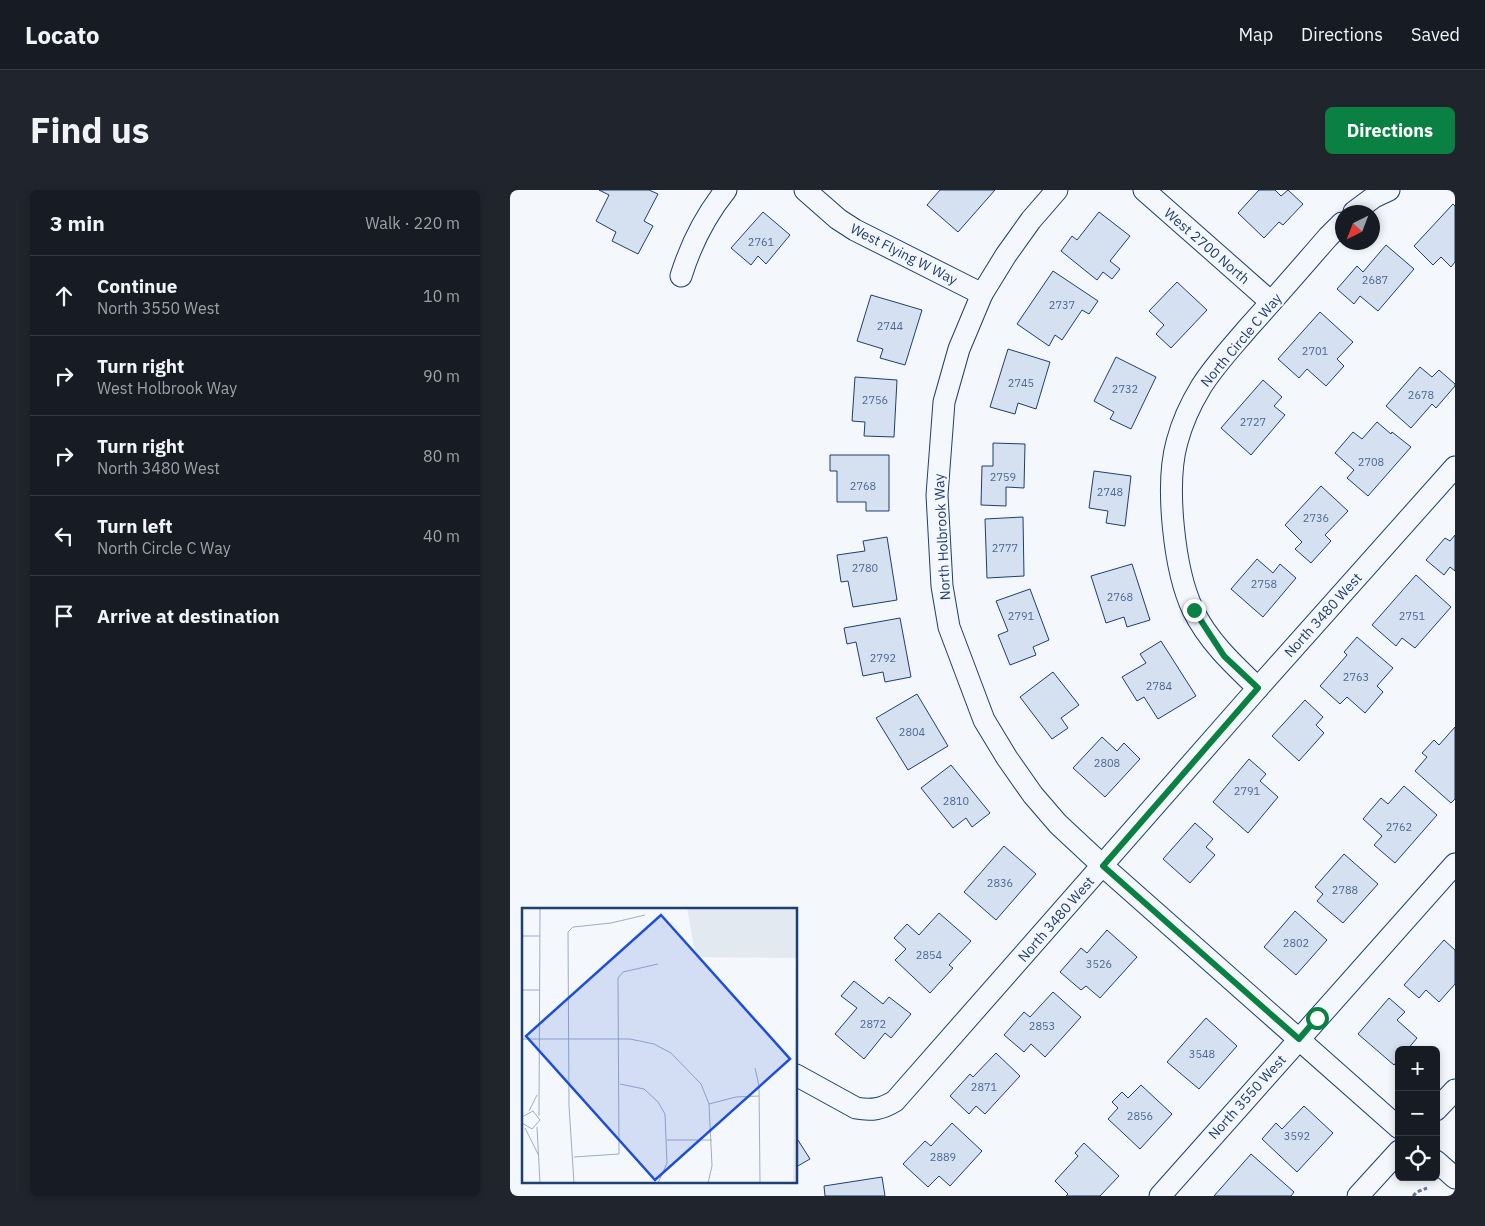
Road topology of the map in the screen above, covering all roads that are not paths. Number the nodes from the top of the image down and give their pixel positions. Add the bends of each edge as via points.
1 (726, 190) edge
2 (805, 190) edge
3 (1057, 190) edge
4 (1144, 190) edge
5 (1389, 190) edge
6 (1363, 205) edge
7 (1335, 231) edge
8 (681, 276) dead end
9 (982, 294) junction
10 (1271, 302) junction
11 (1455, 467) edge
12 (1258, 688) junction
13 (1455, 864) edge
14 (1103, 866) junction
15 (1299, 1039) junction
16 (798, 1077) edge
17 (1455, 1090) edge
18 (1440, 1106) edge
19 (1395, 1124) edge
20 (1395, 1155) edge
21 (1440, 1165) edge
22 (1455, 1178) edge
23 (1160, 1196) edge
24 (1358, 1196) edge

1 - 8 street via 702,224
2 - 9 street, West Flying W Way via 855,230
3 - 9 street, North Holbrook Way via 1031,220
4 - 10 street, West 2700 North
5 - 6 street
7 - 10 street, North Circle C Way
9 - 14 street, North Holbrook Way via 959,349 944,402 937,495 942,586 949,627 984,720 1007,758 1058,824
10 - 12 street, North Circle C Way via 1202,385 1176,444 1171,484 1175,541 1182,580 1194,610 1224,656
11 - 12 street, North 3480 West
12 - 14 street, North 3480 West
13 - 15 street, North 3550 West
14 - 15 street, North Holbrook Way
14 - 16 street, North 3480 West via 895,1101 877,1110 856,1108
15 - 19 street, North Holbrook Way
15 - 23 street, North 3550 West
17 - 18 street
20 - 24 street
21 - 22 street

